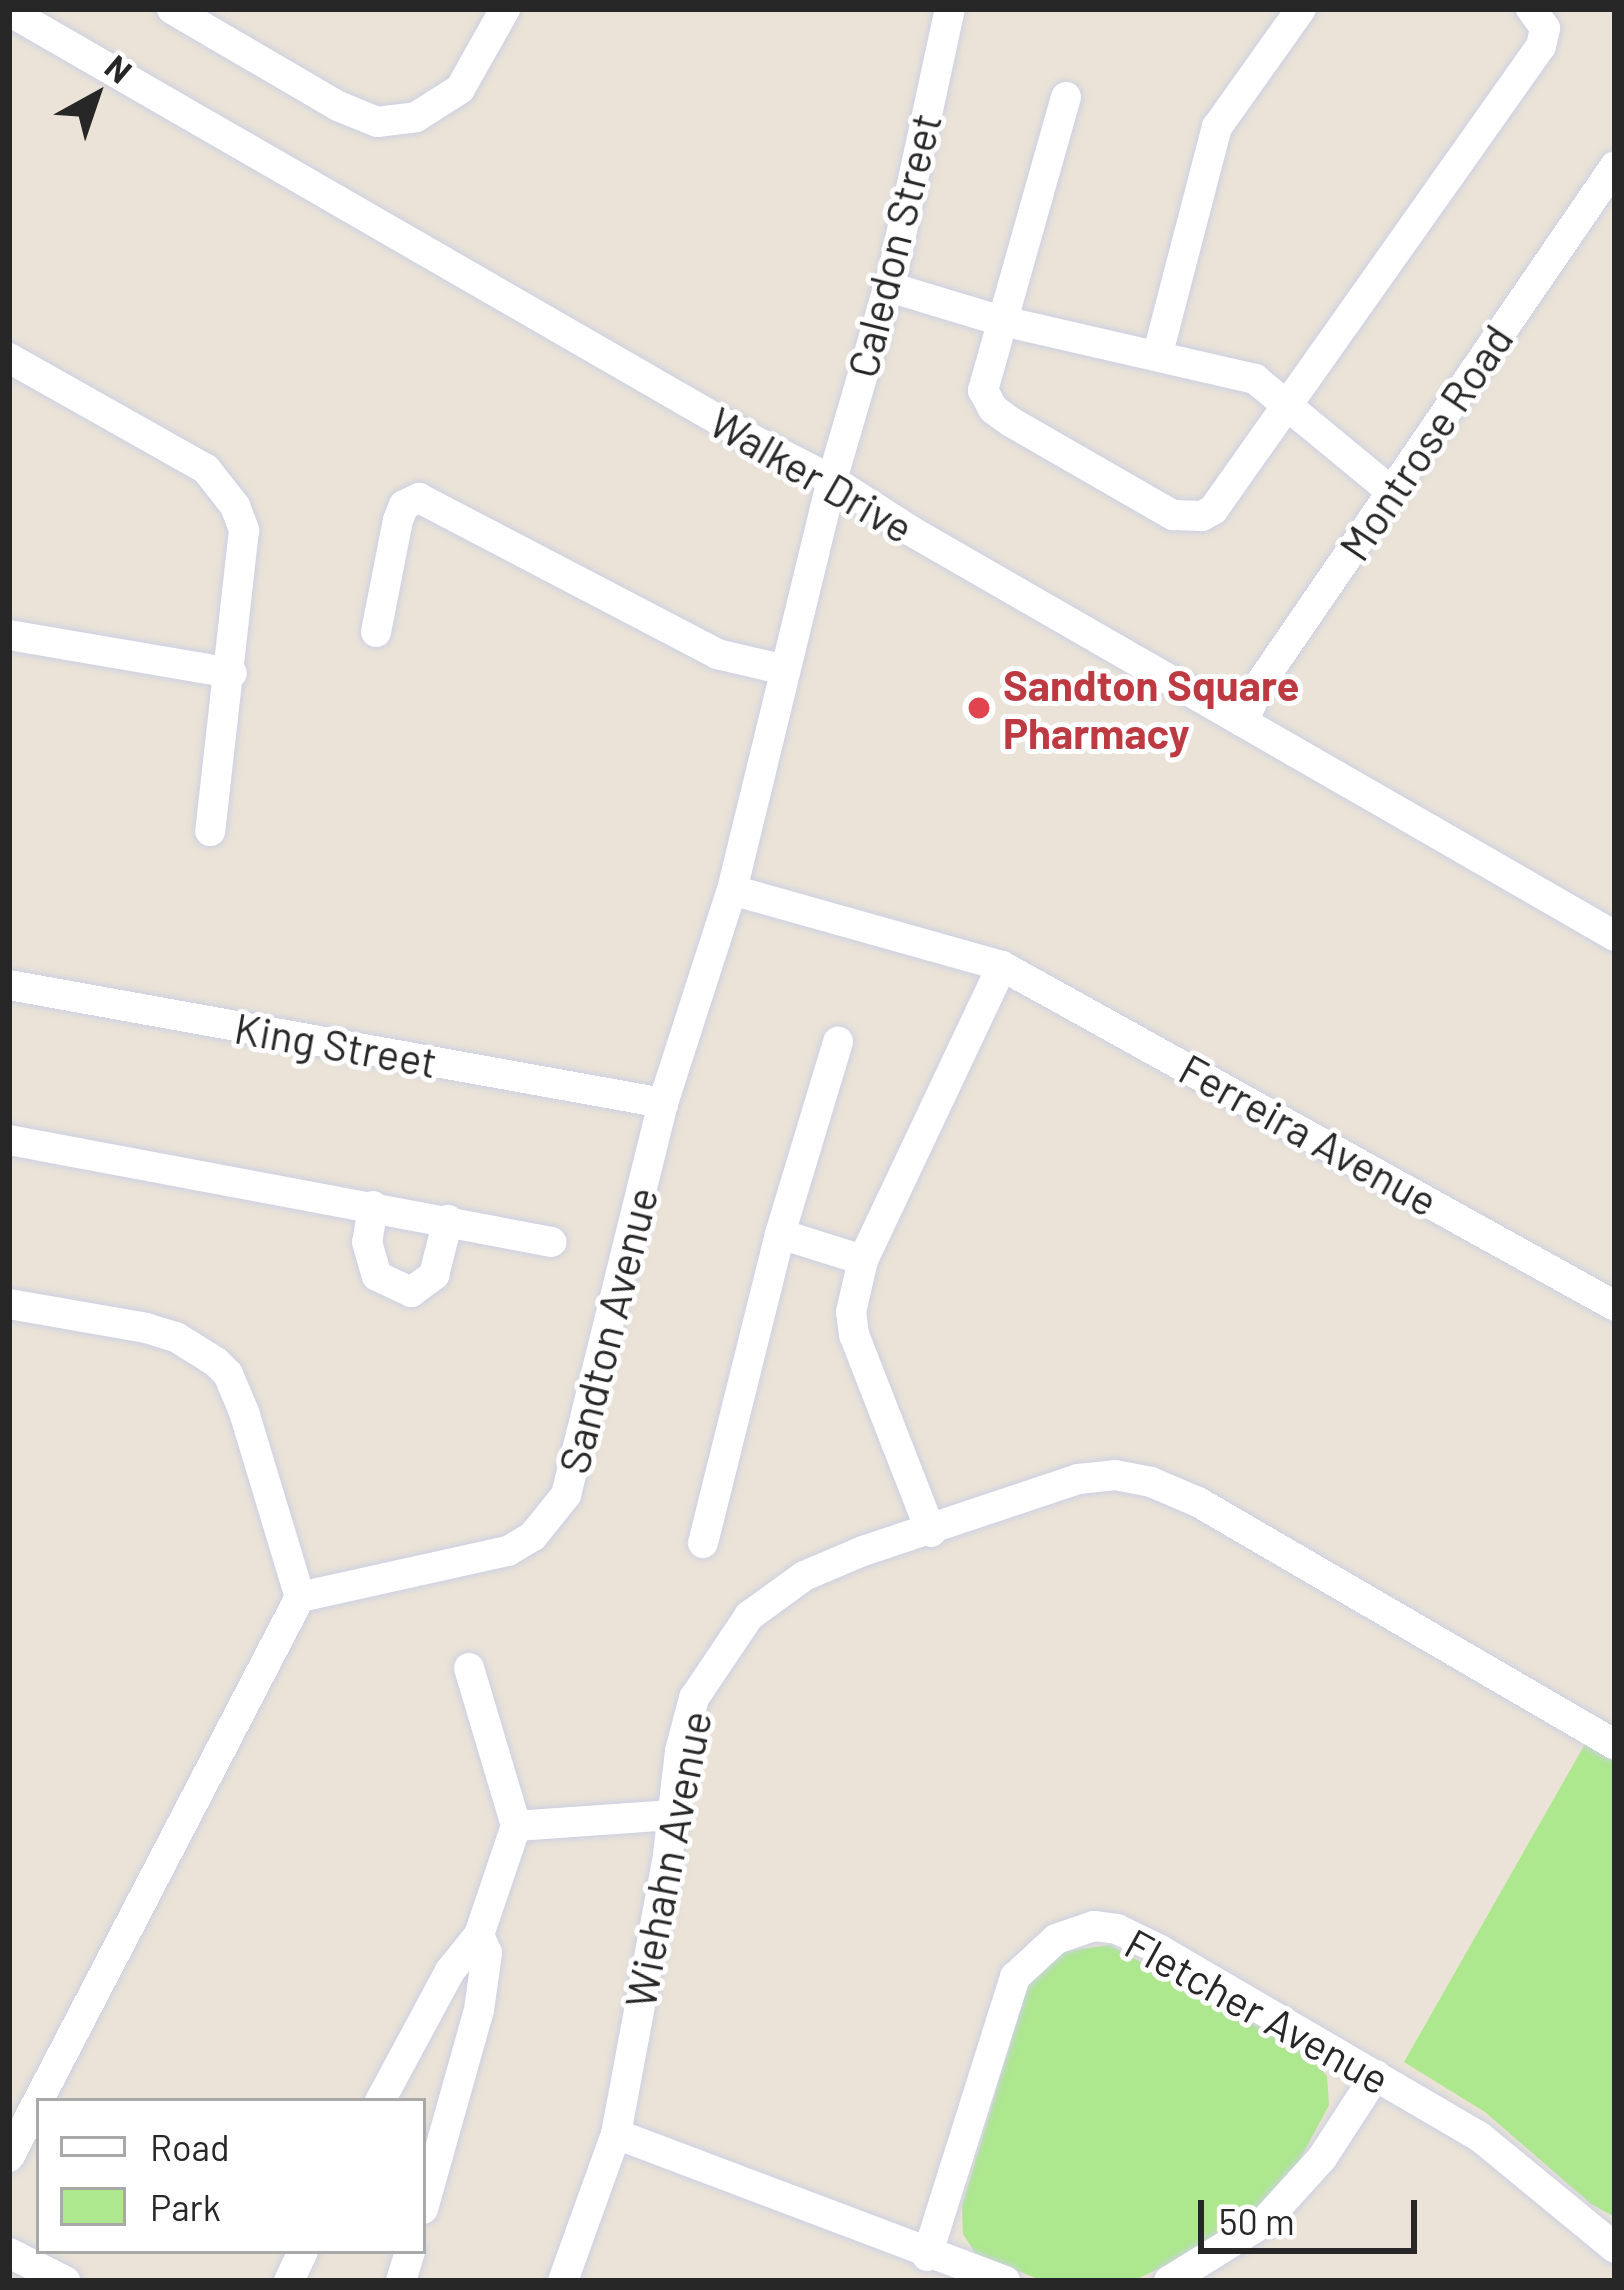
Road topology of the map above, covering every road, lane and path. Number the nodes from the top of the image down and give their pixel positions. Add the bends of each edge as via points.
1 (172, 9) edge
2 (505, 9) edge
3 (950, 9) edge
4 (1301, 9) edge
5 (1531, 9) edge
6 (9, 11) edge
7 (1066, 97) dead end
8 (1615, 166) edge
9 (1605, 203) edge
10 (889, 287) junction
11 (998, 320) junction
12 (1158, 353) junction
13 (9, 358) edge
14 (1286, 406) junction
15 (832, 480) junction
16 (1391, 491) junction
17 (376, 632) dead end
18 (9, 635) edge
19 (785, 670) junction
20 (232, 673) junction
21 (1243, 722) junction
22 (210, 831) dead end
23 (732, 890) junction
24 (1615, 936) edge
25 (1002, 966) junction
26 (9, 985) edge
27 (838, 1042) dead end
28 (662, 1103) junction
29 (9, 1140) edge
30 (373, 1206) junction
31 (448, 1220) junction
32 (780, 1234) junction
33 (551, 1242) dead end
34 (863, 1260) junction
35 (9, 1304) edge
36 (1615, 1306) edge
37 (931, 1532) junction
38 (703, 1543) dead end
39 (300, 1597) junction
40 (469, 1668) dead end
41 (1615, 1745) edge
42 (672, 1815) junction
43 (516, 1826) junction
44 (478, 1935) junction
45 (1376, 2074) junction
46 (40, 2098) edge
47 (382, 2098) edge
48 (36, 2105) edge
49 (616, 2134) junction
50 (9, 2157) edge
51 (426, 2198) edge
52 (1615, 2248) edge
53 (9, 2253) edge
54 (927, 2256) junction
55 (65, 2281) edge
56 (563, 2281) edge
57 (1005, 2281) edge
58 (1169, 2281) edge

1 - 2 street via 357,116 395,120 432,111 460,89
3 - 10 street, Caledon Street
4 - 12 street via 1217,128
5 - 14 street via 1545,28 1541,46
6 - 15 street, Walker Drive
7 - 11 street
8 - 9 street, Montrose Road
9 - 16 street, Montrose Road
10 - 11 street
10 - 15 street, Caledon Street
11 - 12 street
11 - 14 street via 982,390 993,410 1173,515 1213,509
12 - 14 street via 1255,379
13 - 20 street via 224,485 244,530
14 - 16 street
15 - 19 street, Sandton Avenue
15 - 21 street, Walker Drive
16 - 21 street, Montrose Road via 1262,681
17 - 19 street via 398,520 418,498 717,654
18 - 20 street
19 - 23 street, Sandton Avenue
20 - 22 street
21 - 24 street, Walker Drive
23 - 25 street, Ferreira Avenue
23 - 28 street, Sandton Avenue
25 - 34 street
25 - 36 street, Ferreira Avenue
26 - 28 street, King Street
27 - 32 street
28 - 39 street, Sandton Avenue via 576,1465 554,1515 508,1551
29 - 30 street
30 - 31 street
30 - 31 street via 367,1243 376,1276 412,1292 434,1275
31 - 33 street
32 - 34 street
32 - 38 street
34 - 37 street via 854,1335
35 - 39 street via 176,1337 228,1374
37 - 41 street, Wiehahn Avenue via 1078,1479 1150,1482 1198,1502
37 - 42 street, Wiehahn Avenue via 804,1576 748,1616 694,1698
39 - 46 street
40 - 43 street
42 - 43 street
42 - 49 street, Wiehahn Avenue
43 - 44 street
44 - 47 street
44 - 51 street via 487,1953 478,2010
45 - 52 street, Fletcher Avenue via 1480,2137
45 - 54 street, Fletcher Avenue via 1118,1929 1072,1931 1015,1977
45 - 58 street via 1322,2158 1264,2222
48 - 50 street
49 - 54 street
49 - 56 street, Wiehahn Avenue
53 - 55 street
54 - 57 street

